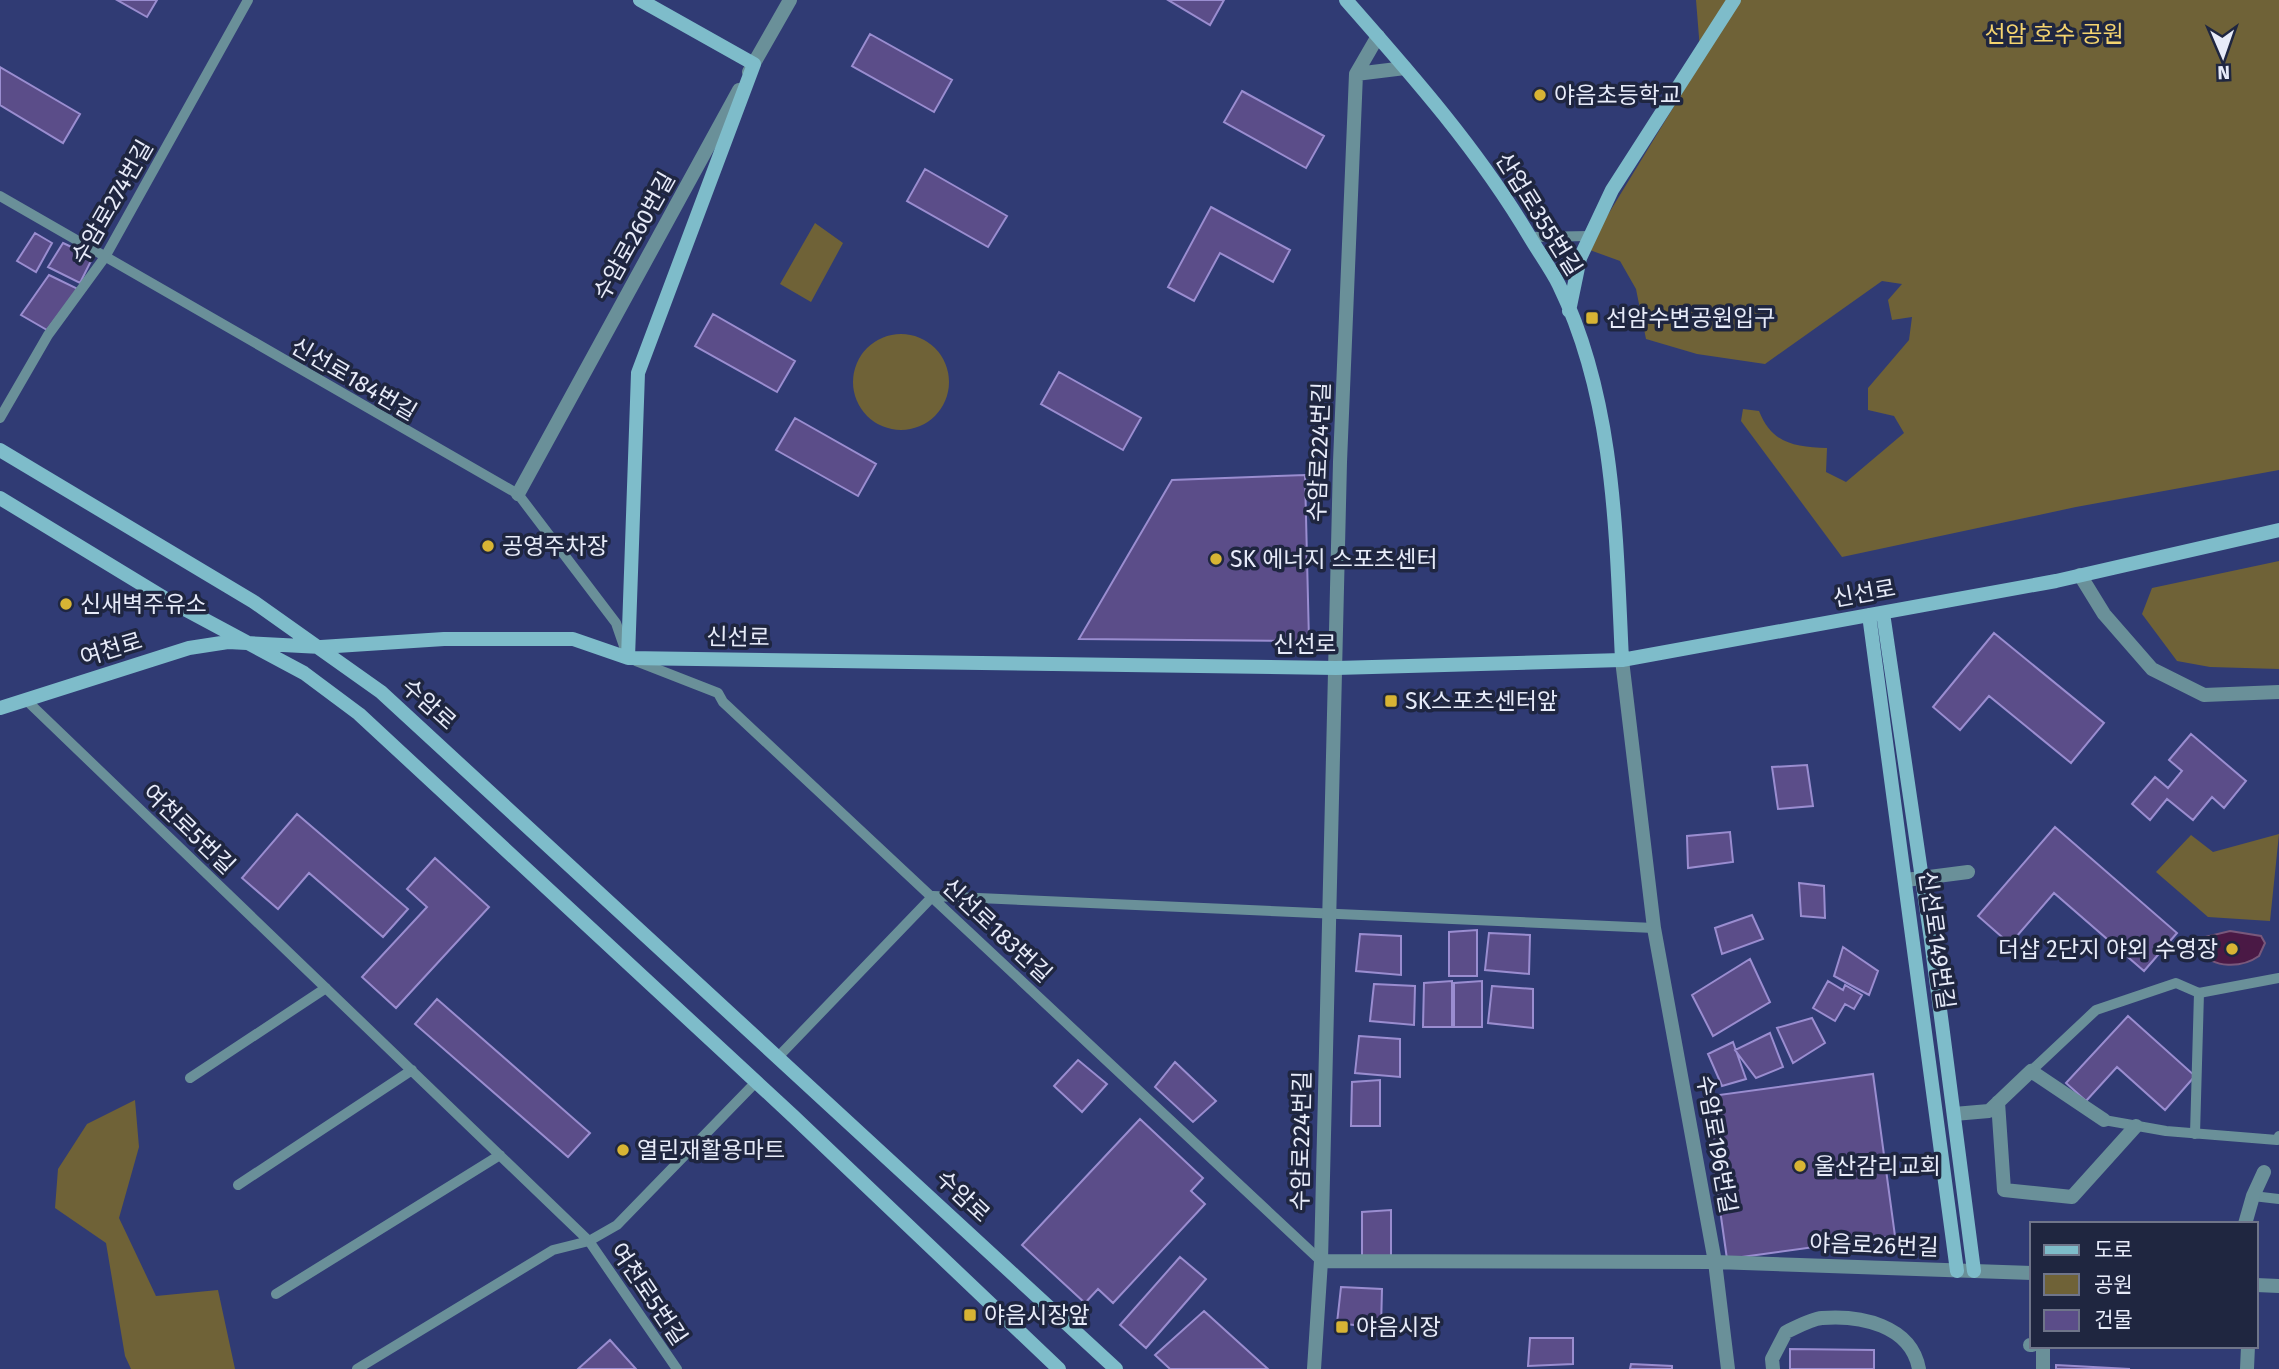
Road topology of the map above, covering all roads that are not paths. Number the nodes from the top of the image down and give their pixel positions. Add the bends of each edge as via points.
1 (248, 0) edge
2 (640, 0) edge
3 (790, 0) edge
4 (1346, 0) edge
5 (1734, 0) edge
6 (1378, 36) junction
7 (754, 64) junction
8 (1405, 68) junction
9 (1356, 74) junction
10 (0, 196) edge
11 (1590, 236) junction
12 (1530, 237) junction
13 (105, 257) junction
14 (1569, 312) junction
15 (0, 418) edge
16 (0, 450) edge
17 (518, 494) junction
18 (0, 498) edge
19 (2279, 530) edge
20 (2080, 575) junction
21 (1876, 614) junction
22 (250, 643) junction
23 (321, 647) junction
24 (628, 658) junction
25 (1622, 660) junction
26 (1336, 668) junction
27 (2279, 692) edge
28 (25, 699) junction
29 (0, 708) edge
30 (1968, 872) dead end
31 (1913, 881) junction
32 (933, 896) junction
33 (1328, 915) junction
34 (1654, 928) junction
35 (2279, 978) edge
36 (326, 988) junction
37 (2199, 993) junction
38 (779, 1056) junction
39 (412, 1070) junction
40 (2031, 1071) junction
41 (190, 1078) dead end
42 (756, 1082) junction
43 (1998, 1102) junction
44 (1954, 1114) junction
45 (2104, 1120) joint
46 (2136, 1126) junction
47 (2195, 1134) junction
48 (2279, 1136) edge
49 (499, 1155) junction
50 (2264, 1172) dead end
51 (238, 1185) dead end
52 (2253, 1196) junction
53 (2279, 1199) edge
54 (2246, 1222) edge
55 (589, 1241) junction
56 (1321, 1261) junction
57 (1715, 1262) junction
58 (1957, 1271) junction
59 (1974, 1271) junction
60 (2030, 1273) edge
61 (2258, 1285) edge
62 (2279, 1286) edge
63 (276, 1294) dead end
64 (2036, 1348) edge
65 (2248, 1348) edge
66 (357, 1369) edge
67 (677, 1369) edge
68 (1059, 1369) edge
69 (1116, 1369) edge
70 (1314, 1369) edge
71 (1728, 1369) edge
72 (1773, 1369) edge
73 (1919, 1369) edge
74 (2043, 1369) edge
75 (2247, 1369) edge

1 - 13 lane, 수암로274번길
2 - 7 street
3 - 7 street, 수암로260번길
4 - 6 street, 산업로355번길
5 - 11 street via 1612,190
6 - 8 street, 산업로355번길
6 - 9 street
7 - 17 street, 수암로260번길
7 - 24 street via 638,373
8 - 9 street
8 - 12 street, 산업로355번길 via 1452,123
9 - 26 street, 수암로224번길
10 - 13 lane, 신선로184번길
11 - 12 lane
11 - 14 street via 1580,258
12 - 14 street, 산업로355번길 via 1559,285
13 - 15 lane, 수암로274번길 via 48,335
13 - 17 lane, 신선로184번길
14 - 25 street, 산업로355번길 via 1600,411 1612,484
16 - 23 street, 수암로
17 - 24 lane, 신선로184번길 via 616,623
18 - 22 street via 166,599
19 - 20 street, 신선로
20 - 21 street, 신선로
20 - 27 street via 2104,614 2152,670 2204,695
21 - 25 street, 신선로
21 - 31 street, 신선로149번길
22 - 23 street, 여천로
22 - 28 street, 여천로 via 189,648
22 - 42 street via 312,678 359,714
23 - 24 street, 신선로 via 444,639 573,639
23 - 38 street, 수암로 via 381,692
24 - 26 street, 신선로
24 - 32 lane, 신선로183번길 via 718,693
25 - 26 street, 신선로
25 - 34 street, 수암로196번길
26 - 33 street, 수암로224번길
28 - 29 street, 여천로
28 - 36 lane, 여천로5번길
30 - 31 street
31 - 44 street
31 - 58 street, 신선로149번길
32 - 33 lane
32 - 38 lane
32 - 56 lane, 신선로183번길
33 - 34 lane
33 - 56 street, 수암로224번길
34 - 57 street, 수암로196번길
35 - 37 lane
36 - 39 lane, 여천로5번길
36 - 41 lane
37 - 40 lane via 2176,983 2096,1010
37 - 47 lane
38 - 69 street, 수암로
39 - 49 lane, 여천로5번길
39 - 51 lane
40 - 43 street
40 - 45 street
42 - 55 lane via 617,1225
42 - 68 street
43 - 44 street via 1989,1111
43 - 46 street via 2004,1190 2072,1197
44 - 59 street
45 - 46 lane
46 - 47 lane
47 - 48 lane via 2277,1140
49 - 55 lane, 여천로5번길
49 - 63 lane
50 - 52 street
52 - 53 lane
52 - 54 street
55 - 66 lane, 여천로5번길 via 553,1250
55 - 67 lane, 여천로5번길
56 - 57 street, 야음로26번길
56 - 70 street, 수암로224번길
57 - 58 street, 야음로26번길
57 - 71 street, 수암로196번길
58 - 59 street, 야음로26번길
59 - 60 street, 야음로26번길
61 - 62 street
64 - 74 street
65 - 75 street
72 - 73 street via 1772,1359 1786,1332 1820,1318 1860,1319 1884,1326 1906,1341

